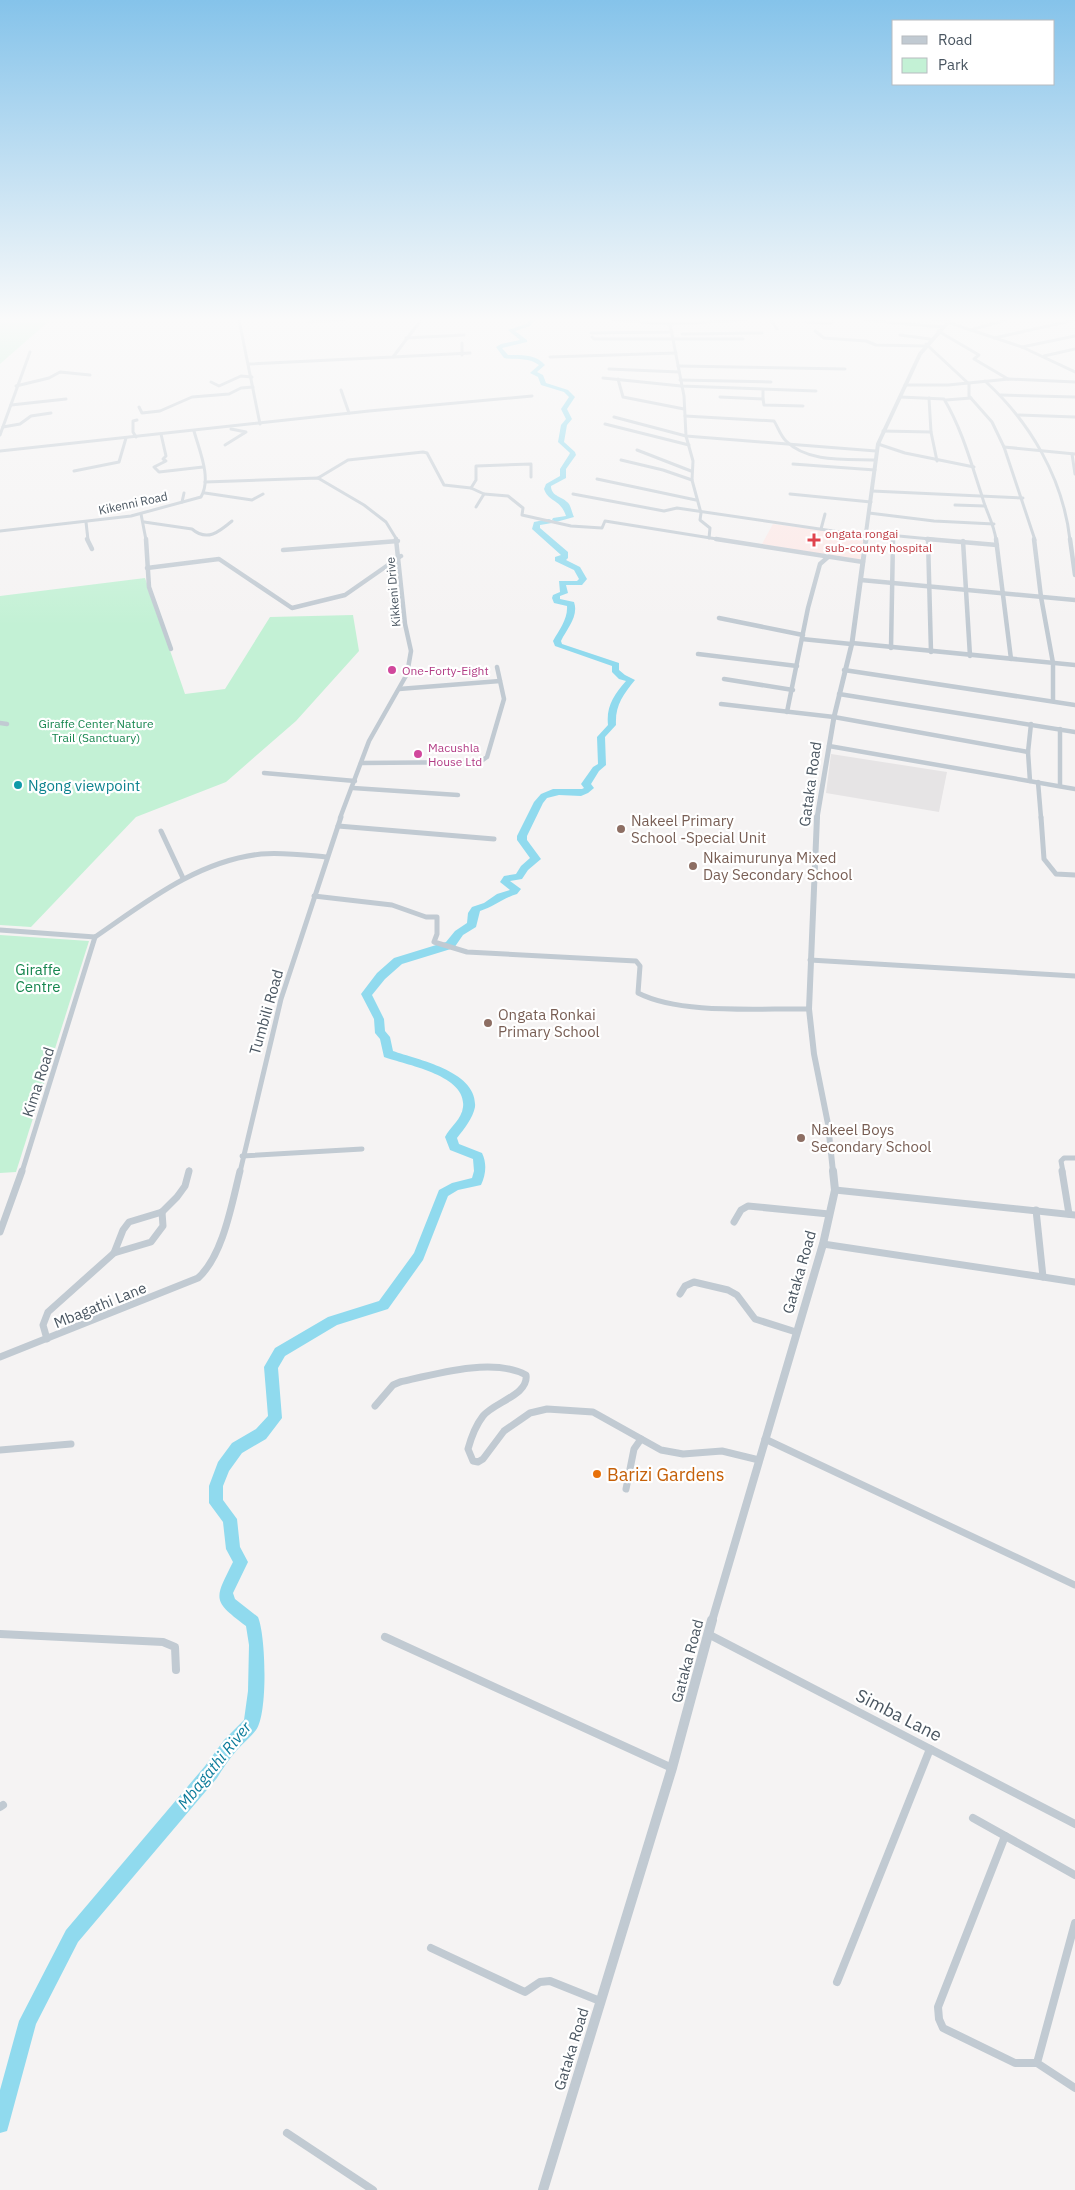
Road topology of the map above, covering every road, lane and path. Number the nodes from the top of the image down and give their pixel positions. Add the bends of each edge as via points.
1 (5, 422) edge
2 (22, 422) edge
3 (133, 422) edge
4 (275, 422) edge
5 (634, 422) edge
6 (685, 422) edge
7 (774, 422) edge
8 (887, 422) edge
9 (930, 422) edge
10 (955, 422) edge
11 (992, 422) edge
12 (1023, 422) edge
13 (260, 424) joint
14 (604, 424) dead end
15 (3, 428) junction
16 (222, 428) junction
17 (194, 431) junction
18 (883, 431) junction
19 (931, 432) junction
20 (161, 434) junction
21 (0, 435) edge
22 (686, 436) junction
23 (136, 437) junction
24 (126, 438) junction
25 (789, 444) junction
26 (689, 445) junction
27 (225, 446) dead end
28 (877, 447) junction
29 (1004, 447) junction
30 (637, 450) dead end
31 (1039, 450) junction
32 (0, 451) edge
33 (1074, 454) edge
34 (621, 460) dead end
35 (876, 460) junction
36 (937, 460) junction
37 (793, 464) dead end
38 (203, 467) junction
39 (974, 467) junction
40 (1074, 467) edge
41 (875, 470) junction
42 (74, 471) dead end
43 (691, 471) junction
44 (1075, 475) edge
45 (531, 477) dead end
46 (318, 478) junction
47 (597, 478) dead end
48 (692, 480) junction
49 (205, 482) junction
50 (471, 488) junction
51 (872, 491) junction
52 (184, 493) dead end
53 (204, 493) junction
54 (262, 494) dead end
55 (484, 494) junction
56 (573, 494) dead end
57 (790, 494) dead end
58 (982, 498) junction
59 (1023, 498) junction
60 (696, 500) junction
61 (182, 502) junction
62 (871, 502) junction
63 (955, 505) dead end
64 (985, 506) junction
65 (476, 507) dead end
66 (701, 513) junction
67 (869, 513) junction
68 (141, 514) junction
69 (825, 514) dead end
70 (232, 521) dead end
71 (86, 522) junction
72 (144, 522) junction
73 (994, 524) junction
74 (583, 527) junction
75 (573, 529) dead end
76 (821, 529) junction
77 (0, 532) edge
78 (867, 535) junction
79 (893, 535) junction
80 (709, 538) junction
81 (928, 538) junction
82 (398, 541) junction
83 (963, 541) junction
84 (997, 545) junction
85 (92, 549) dead end
86 (283, 550) dead end
87 (401, 556) junction
88 (828, 557) junction
89 (863, 562) junction
90 (147, 568) junction
91 (1075, 575) edge
92 (861, 580) junction
93 (892, 583) junction
94 (930, 588) junction
95 (966, 591) junction
96 (1004, 593) junction
97 (1041, 597) junction
98 (1075, 600) edge
99 (719, 618) dead end
100 (802, 637) junction
101 (851, 644) junction
102 (890, 648) junction
103 (171, 649) dead end
104 (931, 652) junction
105 (698, 654) dead end
106 (970, 656) junction
107 (1011, 659) junction
108 (1053, 663) junction
109 (1075, 665) edge
110 (797, 666) junction
111 (497, 667) dead end
112 (844, 670) junction
113 (724, 679) dead end
114 (500, 682) junction
115 (399, 689) junction
116 (793, 690) junction
117 (839, 694) junction
118 (1053, 702) junction
119 (721, 704) dead end
120 (1075, 705) edge
121 (787, 712) junction
122 (834, 717) junction
123 (0, 723) edge
124 (6, 724) dead end
125 (1031, 724) junction
126 (1060, 729) junction
127 (1075, 732) edge
128 (829, 746) junction
129 (1028, 752) junction
130 (361, 763) junction
131 (264, 773) dead end
132 (355, 781) junction
133 (1030, 781) junction
134 (1038, 782) junction
135 (1060, 786) junction
136 (353, 788) junction
137 (1075, 789) edge
138 (458, 795) dead end
139 (338, 826) junction
140 (161, 831) dead end
141 (494, 839) dead end
142 (326, 857) junction
143 (1075, 875) edge
144 (183, 878) junction
145 (314, 896) junction
146 (0, 930) edge
147 (95, 937) junction
148 (810, 960) junction
149 (1075, 976) edge
150 (809, 1009) junction
151 (362, 1150) dead end
152 (242, 1156) junction
153 (1075, 1158) edge
154 (189, 1170) dead end
155 (835, 1190) junction
156 (1036, 1210) junction
157 (162, 1212) junction
158 (829, 1214) junction
159 (1072, 1214) edge
160 (734, 1222) dead end
161 (0, 1232) edge
162 (823, 1244) junction
163 (114, 1253) junction
164 (207, 1270) joint
165 (1043, 1277) junction
166 (1075, 1282) edge
167 (680, 1294) dead end
168 (796, 1332) junction
169 (47, 1339) junction
170 (0, 1357) edge
171 (375, 1406) dead end
172 (642, 1439) junction
173 (765, 1439) junction
174 (71, 1444) dead end
175 (0, 1450) edge
176 (760, 1460) junction
177 (626, 1489) dead end
178 (1075, 1585) edge
179 (0, 1634) edge
180 (708, 1634) junction
181 (385, 1637) dead end
182 (176, 1670) dead end
183 (930, 1749) junction
184 (672, 1768) junction
185 (973, 1818) dead end
186 (1075, 1824) edge
187 (1005, 1836) junction
188 (1075, 1875) edge
189 (1075, 1923) edge
190 (431, 1948) dead end
191 (836, 1982) dead end
192 (600, 2001) junction
193 (1037, 2063) junction
194 (1075, 2088) edge
195 (287, 2133) dead end
196 (373, 2190) edge
197 (544, 2190) edge

1 - 15 street
2 - 15 street
3 - 23 street
4 - 13 street
5 - 22 street
6 - 22 street
7 - 25 street
8 - 18 street, Gataka Road
9 - 19 street
10 - 39 street
11 - 29 street
12 - 31 street
13 - 16 street
14 - 26 street
15 - 21 street
16 - 17 street
16 - 27 street via 246,432
17 - 20 street
17 - 38 street
18 - 19 street
18 - 28 street, Gataka Road
19 - 36 street
20 - 23 street
20 - 38 street via 166,456 163,459 166,461 154,466 158,472
22 - 25 street
22 - 26 street
23 - 24 street
24 - 32 street
24 - 42 street via 119,462 85,466
25 - 28 street
25 - 35 street via 816,456
26 - 43 street via 693,461
28 - 35 street, Gataka Road
28 - 36 street
29 - 31 street
29 - 59 street
30 - 43 street
31 - 33 street
31 - 91 street via 1066,515
33 - 40 street
34 - 48 street
35 - 41 street, Gataka Road
36 - 39 street
37 - 41 street
38 - 49 street
39 - 58 street
40 - 44 street
41 - 51 street, Gataka Road
43 - 48 street
45 - 50 street via 531,464 476,466 476,480
46 - 49 street
46 - 50 street via 348,460 423,452 444,485
46 - 82 street, Kikkeni Drive via 386,522
47 - 60 street
48 - 60 street
49 - 53 street
50 - 55 street
51 - 58 street
51 - 62 street, Gataka Road
52 - 61 street
53 - 54 street via 252,500
53 - 61 street, Kikenni Road via 201,497
55 - 65 street
55 - 74 street via 512,498 523,508 522,515 526,517
56 - 66 street via 664,511 677,508
57 - 62 street
58 - 59 street
58 - 64 street
59 - 97 street via 1037,551
60 - 66 street
61 - 68 street, Kikenni Road
62 - 67 street, Gataka Road
63 - 64 street
64 - 73 street
66 - 76 street
66 - 80 street via 700,520 710,528
67 - 73 street via 940,522
67 - 78 street, Gataka Road
68 - 71 street, Kikenni Road
68 - 72 street
69 - 76 street
70 - 72 street via 219,533 205,536 192,529
71 - 77 street, Kikenni Road
71 - 85 street via 86,536
72 - 90 street
73 - 84 street
74 - 75 street
74 - 80 street via 602,528 605,521
76 - 78 street
78 - 79 street
78 - 89 street, Gataka Road
79 - 81 street
79 - 93 street
80 - 88 street
81 - 83 street
81 - 94 street
82 - 86 street
82 - 87 street, Kikkeni Drive
83 - 84 street
83 - 95 street
84 - 96 street
87 - 90 street via 345,595 292,608 219,559
87 - 115 street, Kikkeni Drive via 411,661
88 - 89 street
88 - 100 street via 820,564
89 - 92 street, Gataka Road
90 - 103 street via 152,597
92 - 93 street
92 - 101 street, Gataka Road
93 - 94 street
93 - 102 street
94 - 95 street
94 - 104 street
95 - 96 street
95 - 106 street
96 - 97 street
96 - 107 street
97 - 98 street
97 - 108 street
99 - 100 street
100 - 101 street
100 - 110 street
101 - 102 street
101 - 112 street, Gataka Road
102 - 104 street
104 - 106 street
105 - 110 street
106 - 107 street
107 - 108 street
108 - 109 street
108 - 118 street
110 - 116 street
111 - 114 street
112 - 117 street, Gataka Road
112 - 118 street
113 - 116 street
114 - 115 street
114 - 130 street via 504,699 487,757 480,762
115 - 130 street, Kikkeni Drive via 377,726
116 - 121 street
117 - 122 street, Gataka Road
117 - 125 street
118 - 120 street
119 - 121 street
121 - 122 street
122 - 128 street, Gataka Road
122 - 129 street
123 - 124 street
125 - 126 street
125 - 129 street
126 - 127 street
126 - 135 street
128 - 133 street
128 - 148 street, Gataka Road via 817,819
129 - 133 street
130 - 132 street, Tumbili Road
131 - 132 street
132 - 136 street, Tumbili Road
133 - 134 street
134 - 135 street
134 - 143 street via 1044,860 1056,874
135 - 137 street
136 - 138 street
136 - 139 street, Tumbili Road
139 - 141 street
139 - 142 street, Tumbili Road
140 - 144 street
142 - 144 street via 261,854 213,865
142 - 145 street, Tumbili Road
144 - 147 street
145 - 150 street via 392,905 426,917 437,917 434,941 456,949 478,953 636,961 640,966 638,993 658,1002
145 - 152 street, Tumbili Road via 281,1000
146 - 147 street
147 - 161 street, Kima Road
148 - 149 street
148 - 150 street, Gataka Road
150 - 155 street, Gataka Road
151 - 152 street
152 - 164 street, Tumbili Road via 232,1205
153 - 159 street via 1061,1161
154 - 157 street via 185,1186
155 - 156 street
155 - 158 street, Gataka Road
156 - 159 street
156 - 165 street
157 - 163 street via 129,1222
157 - 163 street via 163,1226 151,1242
158 - 160 street via 748,1206 741,1210
158 - 162 street, Gataka Road
162 - 165 street
162 - 168 street, Gataka Road
163 - 169 street via 48,1312 43,1325
164 - 169 street, Mbagathi Lane via 178,1287
165 - 166 street
167 - 168 street via 685,1286 694,1282 728,1290 737,1295 755,1319
168 - 173 street, Gataka Road
169 - 170 street, Mbagathi Lane
171 - 172 street via 393,1385 400,1382 466,1368 516,1369 526,1375 524,1388 492,1407 482,1417 468,1450 473,1461 483,1459 504,1431 538,1410 593,1412
172 - 176 street via 661,1450 672,1452 722,1452
172 - 177 street via 634,1449
173 - 176 street, Gataka Road
173 - 178 street
174 - 175 street
176 - 180 street, Gataka Road
179 - 182 street via 164,1642 175,1647
180 - 183 street, Simba Lane
180 - 184 street, Gataka Road
181 - 184 street
183 - 186 street, Simba Lane
183 - 191 street
184 - 192 street, Gataka Road
185 - 187 street
187 - 188 street
187 - 193 street via 938,2007 939,2019 943,2028 1015,2063
189 - 193 street
190 - 192 street via 525,1992 540,1982 550,1981
192 - 197 street, Gataka Road
193 - 194 street
195 - 196 street

